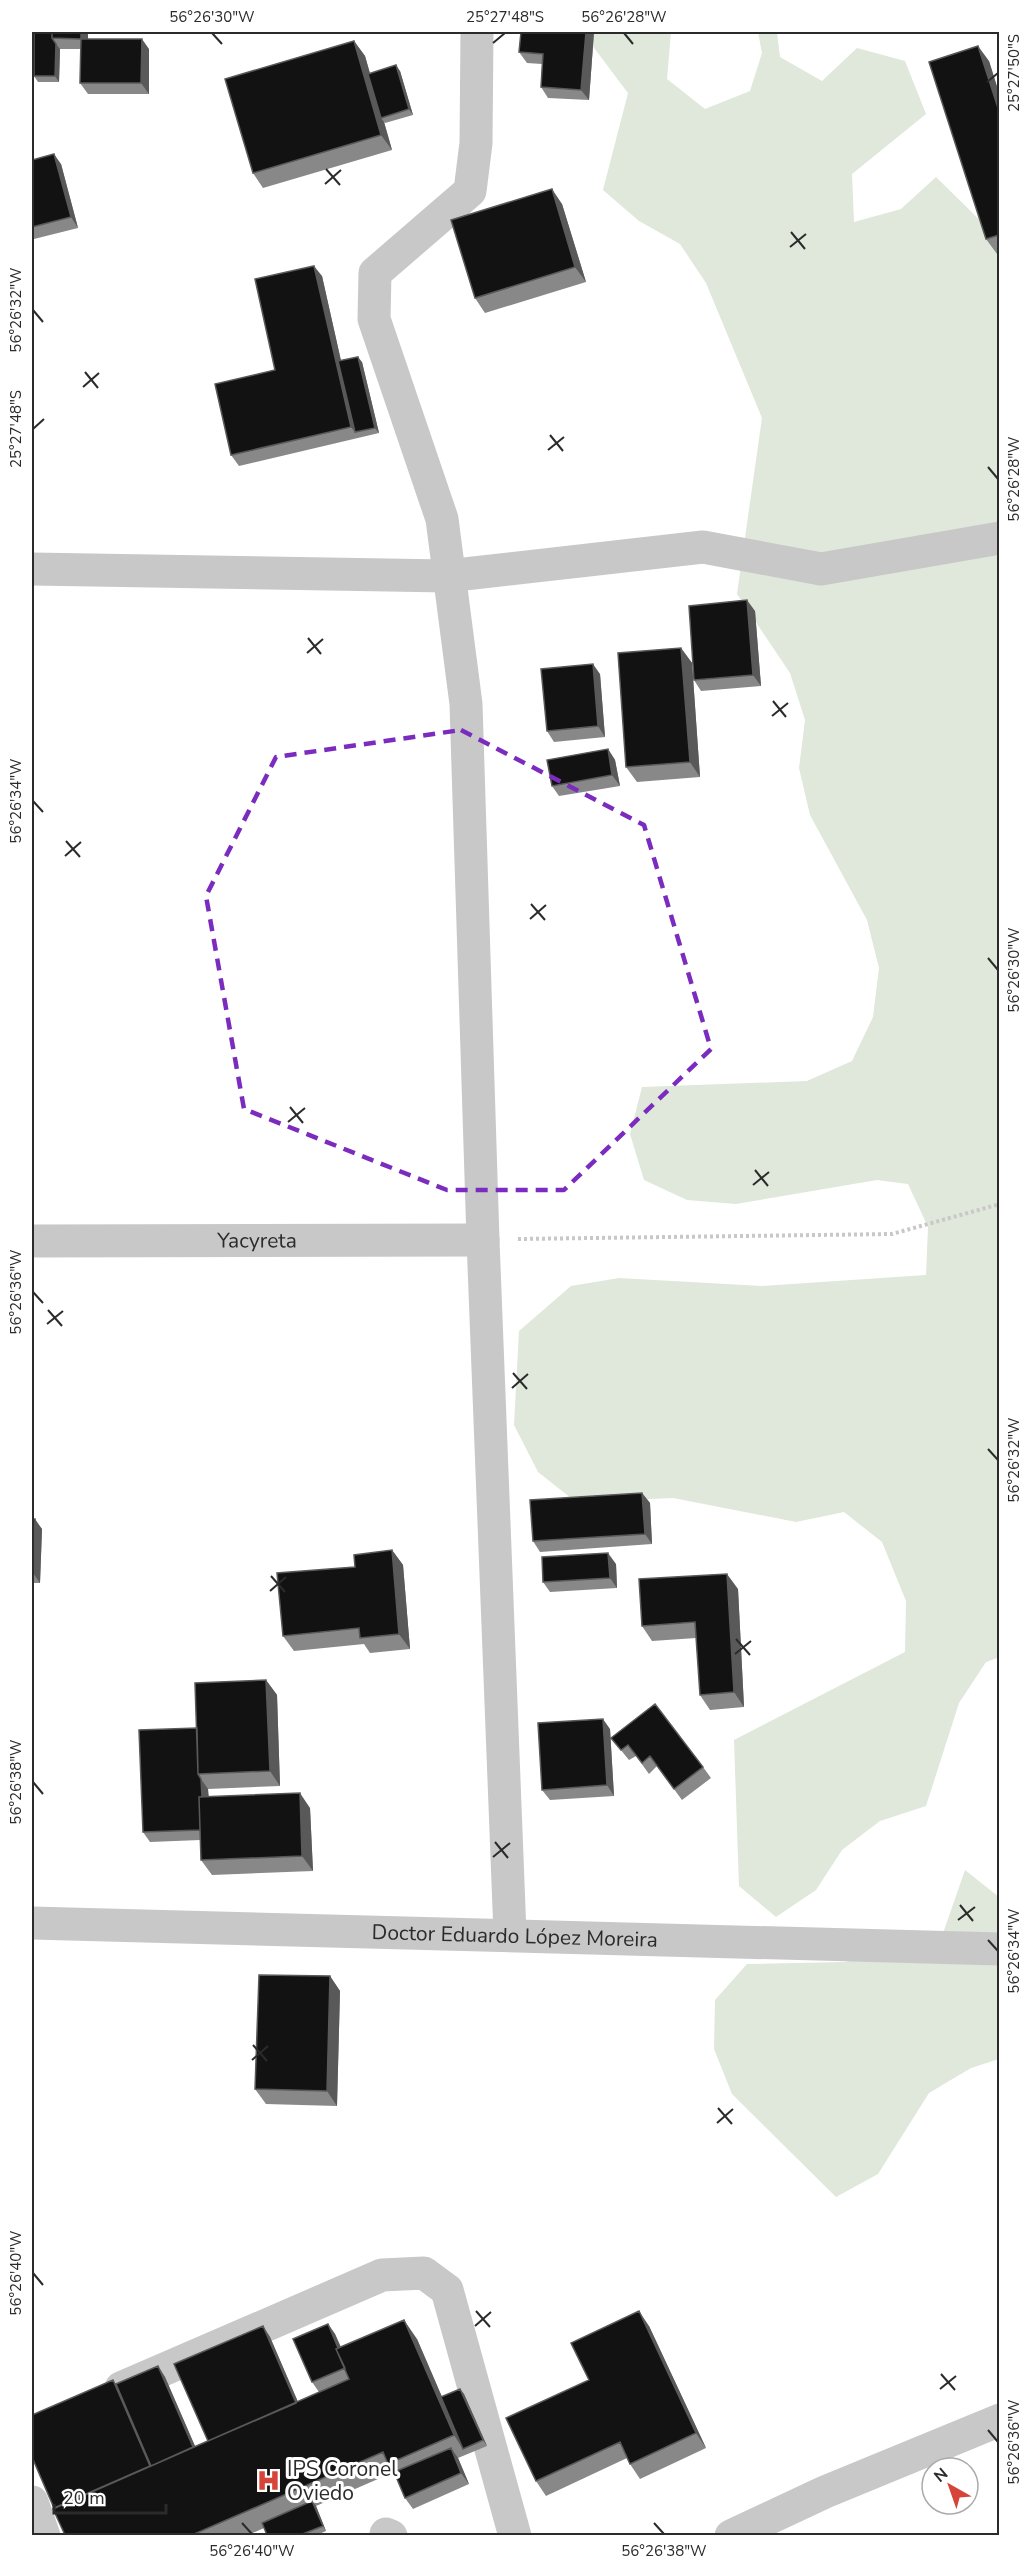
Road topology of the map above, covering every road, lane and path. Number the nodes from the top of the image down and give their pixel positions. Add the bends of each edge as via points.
1 (477, 32) edge
2 (999, 538) edge
3 (32, 569) edge
4 (447, 576) junction
5 (999, 1204) edge
6 (483, 1240) junction
7 (32, 1241) edge
8 (32, 1923) edge
9 (510, 1934) junction
10 (999, 1949) edge
11 (98, 2397) edge
12 (999, 2420) edge
13 (32, 2502) edge
14 (44, 2535) edge
15 (515, 2535) edge
16 (731, 2535) edge

1 - 4 street via 476,143 470,191 375,273 374,319 442,519
2 - 4 street via 821,569 703,548
3 - 4 street
4 - 6 street via 466,704
5 - 6 path via 892,1234
6 - 7 street, Yacyreta
6 - 9 street
8 - 9 street, Doctor Eduardo López Moreira
9 - 10 street, Doctor Eduardo López Moreira
11 - 15 street via 382,2275 424,2273 447,2290
12 - 16 street
13 - 14 street

